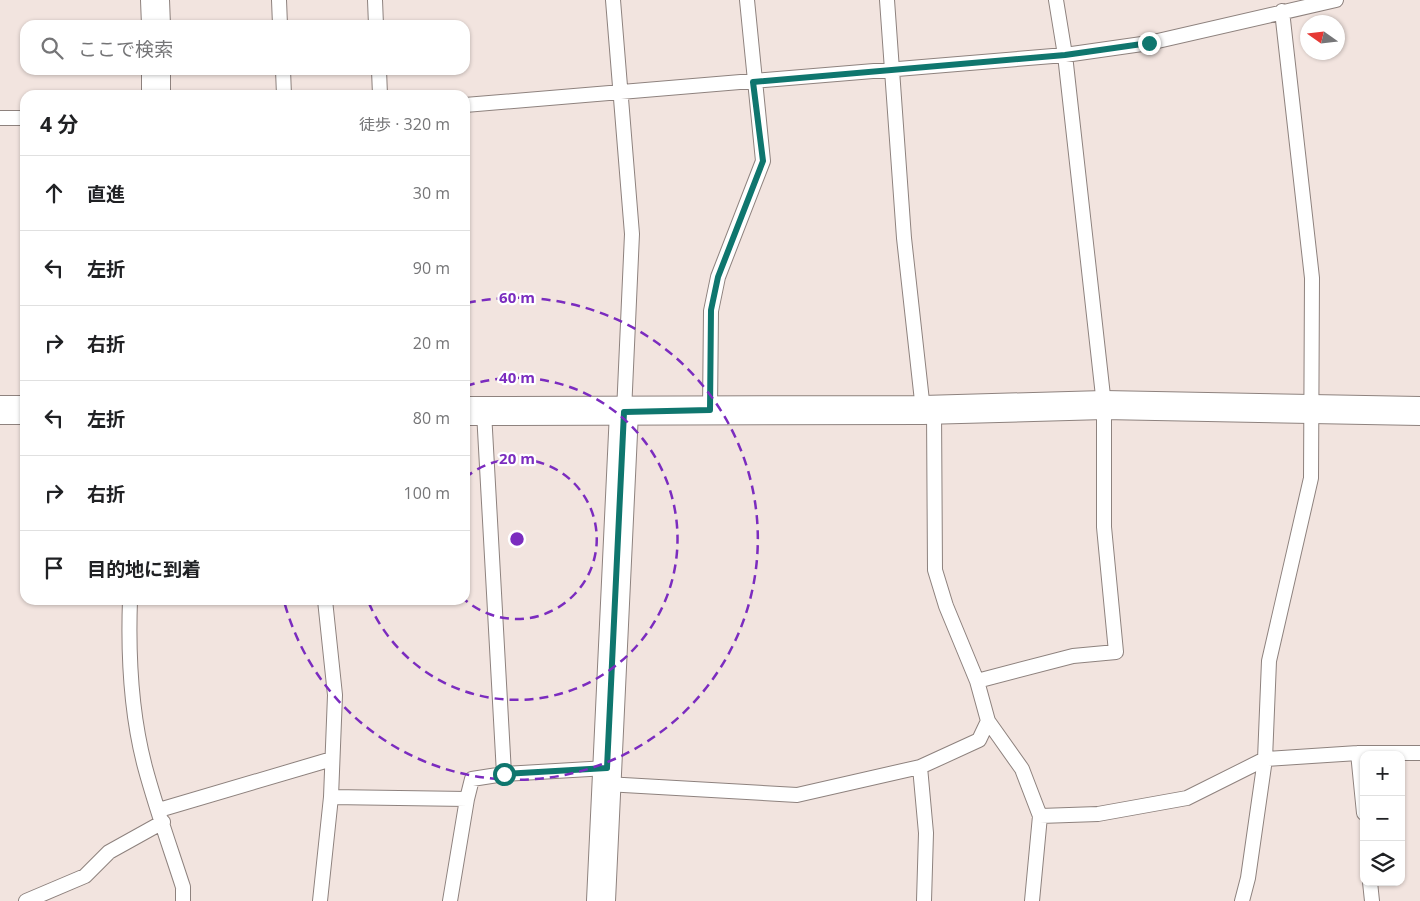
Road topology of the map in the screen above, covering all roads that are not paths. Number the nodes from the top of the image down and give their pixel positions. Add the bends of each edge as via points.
1 (155, 0) edge
2 (279, 0) edge
3 (375, 0) edge
4 (613, 0) edge
5 (747, 0) edge
6 (887, 0) edge
7 (1056, 0) edge
8 (1336, 0) edge
9 (1282, 11) junction
10 (156, 20) edge
11 (280, 20) edge
12 (376, 20) edge
13 (1065, 55) junction
14 (892, 69) junction
15 (156, 75) edge
16 (283, 75) edge
17 (379, 75) edge
18 (753, 82) junction
19 (156, 90) edge
20 (284, 90) edge
21 (380, 90) edge
22 (620, 93) junction
23 (470, 105) edge
24 (0, 118) edge
25 (20, 118) edge
26 (1104, 406) junction
27 (0, 410) edge
28 (20, 410) edge
29 (710, 410) junction
30 (929, 410) junction
31 (1312, 410) junction
32 (475, 411) edge
33 (1420, 411) edge
34 (624, 412) junction
35 (130, 605) edge
36 (325, 605) edge
37 (977, 681) junction
38 (988, 722) junction
39 (1358, 753) junction
40 (1420, 753) edge
41 (332, 759) junction
42 (1266, 759) junction
43 (920, 767) junction
44 (504, 774) junction
45 (607, 776) junction
46 (331, 796) junction
47 (1362, 796) edge
48 (468, 799) junction
49 (161, 816) junction
50 (1040, 816) junction
51 (1370, 886) edge
52 (26, 901) edge
53 (183, 901) edge
54 (320, 901) edge
55 (450, 901) edge
56 (601, 901) edge
57 (924, 901) edge
58 (1032, 901) edge
59 (1242, 901) edge
60 (1372, 901) edge

1 - 10 street
2 - 11 lane
3 - 12 lane
4 - 22 lane
5 - 18 lane
6 - 14 lane
7 - 13 lane
8 - 9 lane
9 - 13 lane via 1149,43
9 - 31 lane via 1312,278
13 - 14 lane
13 - 26 lane
14 - 18 lane
14 - 30 lane via 904,238
15 - 19 street
16 - 20 lane
17 - 21 lane
18 - 22 lane
18 - 29 lane via 763,161 718,277 711,310
22 - 23 lane
22 - 34 lane via 632,234
24 - 25 lane
26 - 30 street
26 - 31 street
26 - 37 lane via 1104,526 1116,652 1072,656
27 - 28 street
29 - 30 street
29 - 34 street
30 - 37 lane via 935,570
31 - 33 street
31 - 42 lane via 1311,478 1269,661
32 - 34 street
32 - 44 lane
34 - 45 street
35 - 49 lane via 128,640 137,720 145,766
36 - 41 lane via 335,695
37 - 38 lane
38 - 43 lane via 979,740
38 - 50 lane via 1022,769
39 - 40 lane
39 - 42 lane
39 - 47 lane
41 - 46 lane
41 - 49 lane
42 - 50 lane via 1187,798 1098,814
42 - 59 lane
43 - 45 lane via 798,795
43 - 57 lane via 926,833
44 - 45 lane
44 - 48 lane via 472,779
45 - 56 street
46 - 48 lane
46 - 54 lane
48 - 55 lane
49 - 52 lane via 109,852 85,876
49 - 53 lane via 183,887
50 - 58 lane
51 - 60 lane

